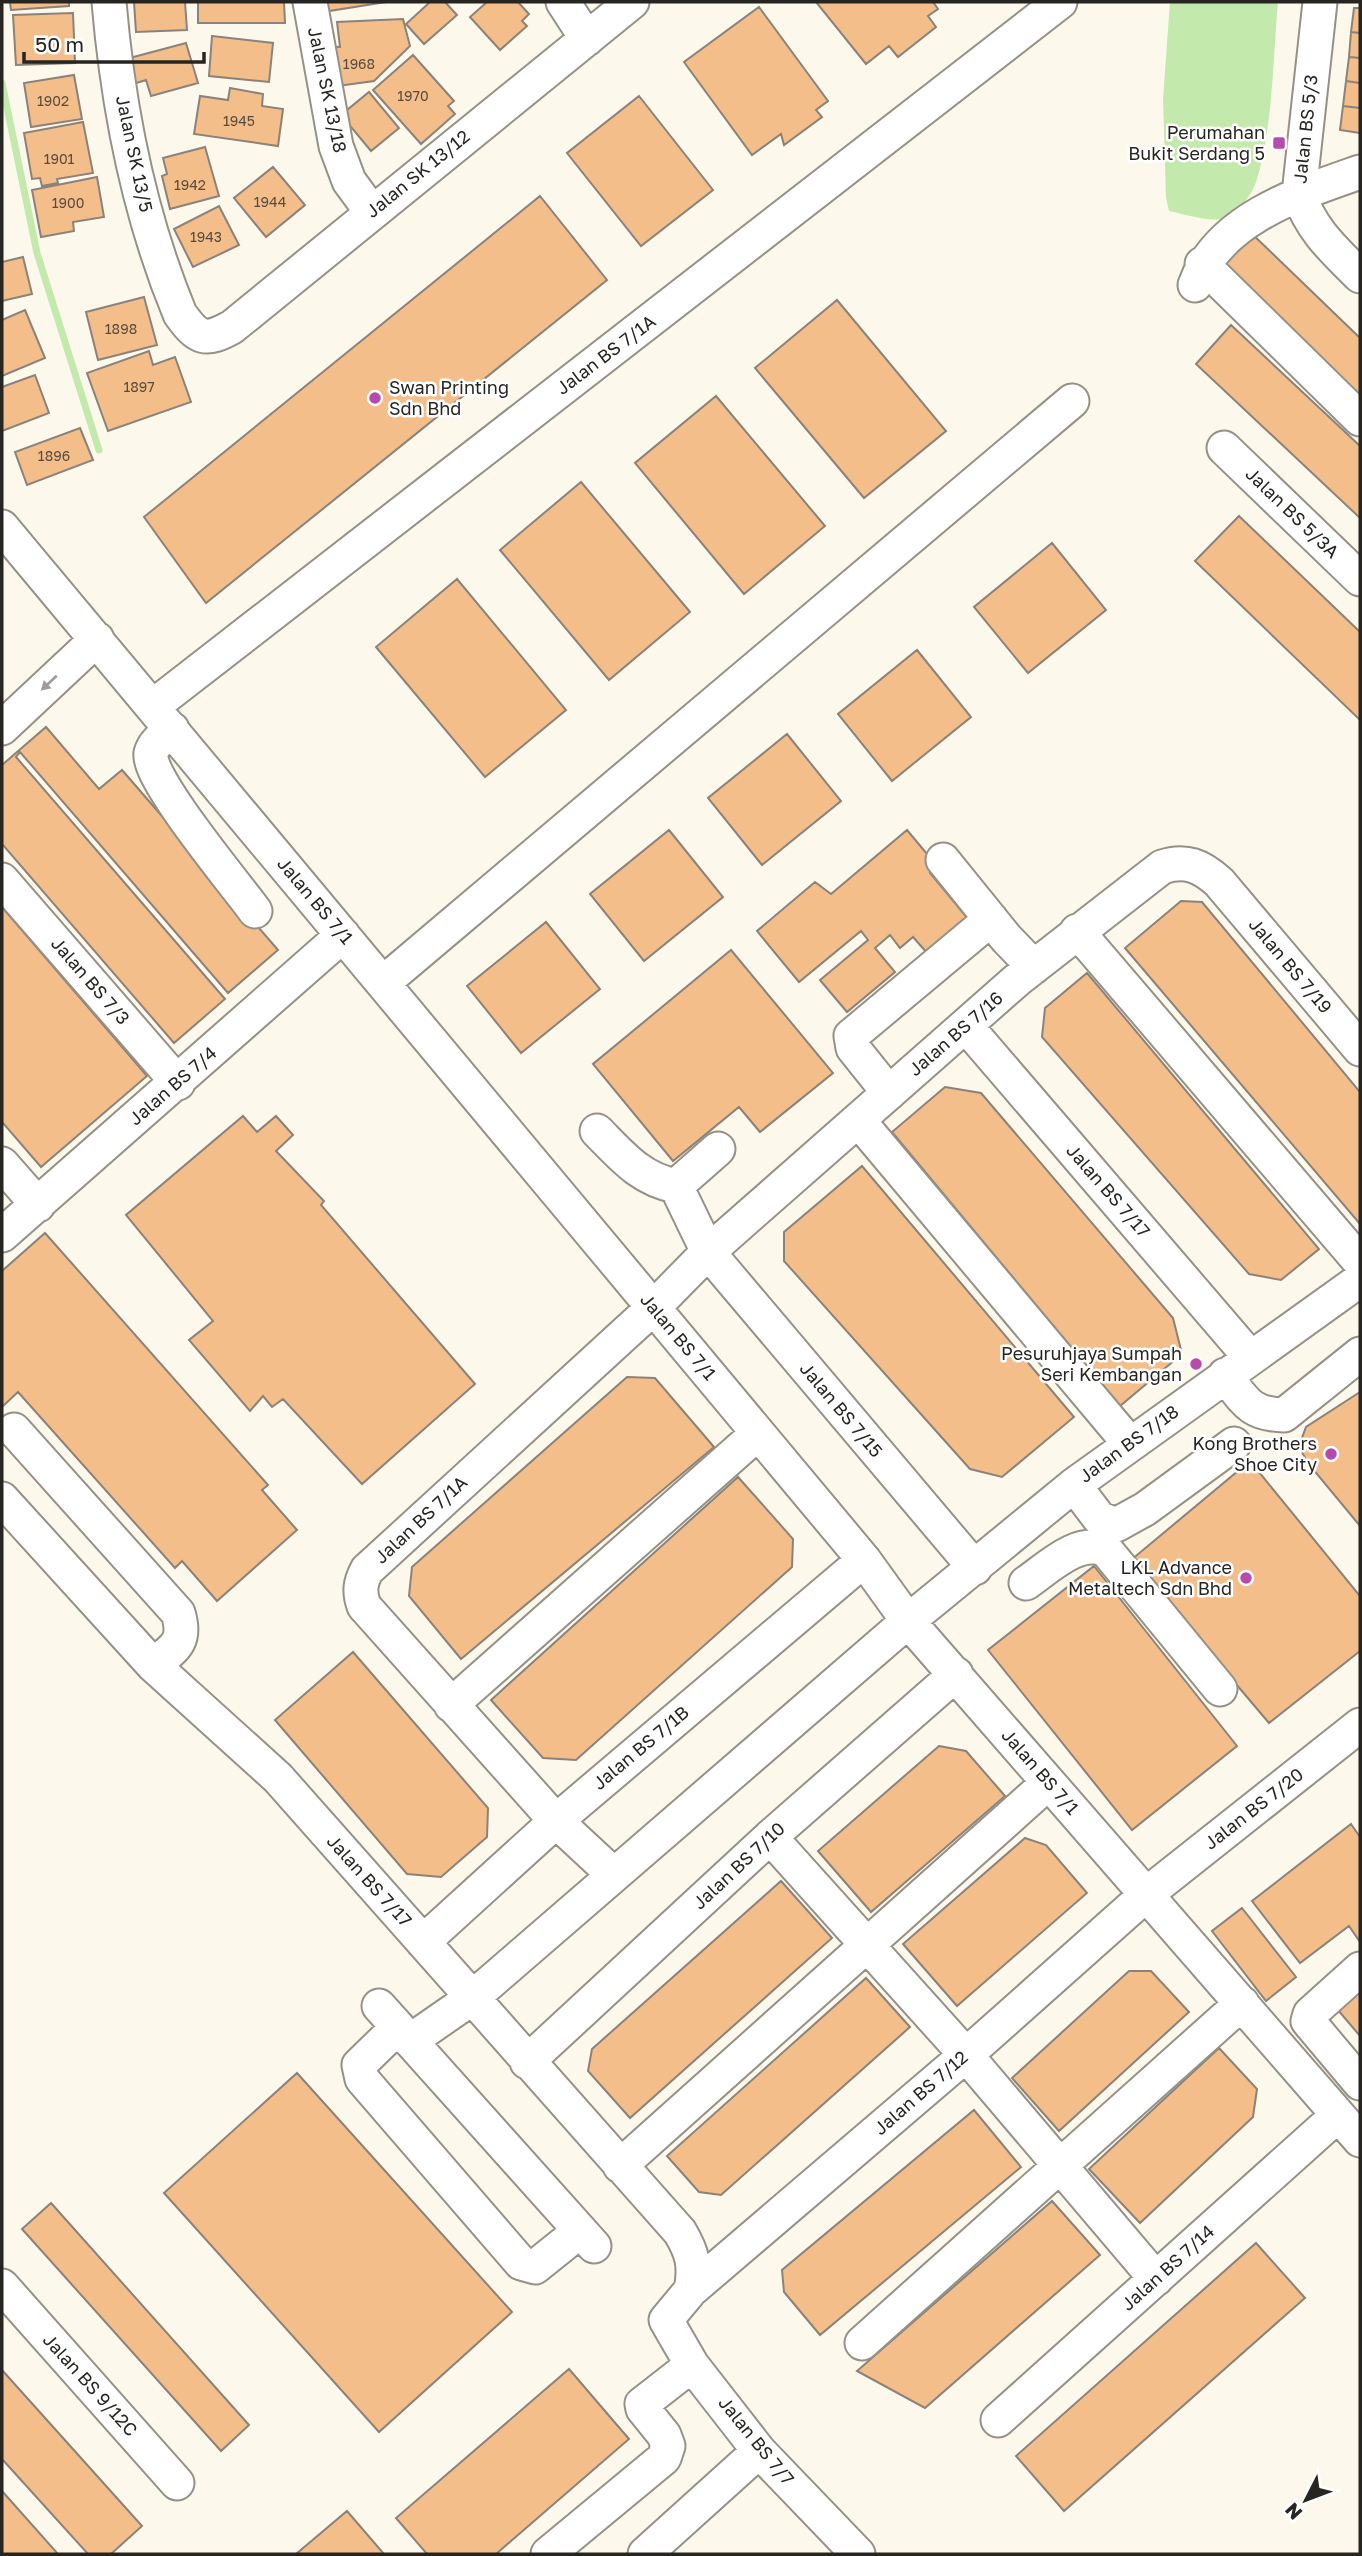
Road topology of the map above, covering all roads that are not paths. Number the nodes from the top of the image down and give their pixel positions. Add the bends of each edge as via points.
1 (109, 2) edge
2 (310, 2) edge
3 (563, 2) edge
4 (632, 2) edge
5 (1060, 2) edge
6 (1320, 2) edge
7 (587, 39) junction
8 (1360, 172) edge
9 (1299, 194) junction
10 (371, 211) junction
11 (1360, 276) edge
12 (201, 336) joint
13 (1072, 401) dead end
14 (1360, 419) edge
15 (1224, 448) dead end
16 (2, 530) edge
17 (1360, 579) edge
18 (97, 639) junction
19 (162, 718) junction
20 (2, 728) edge
21 (943, 860) dead end
22 (2, 880) edge
23 (1220, 882) joint
24 (255, 911) dead end
25 (991, 919) junction
26 (1077, 931) junction
27 (343, 935) junction
28 (1034, 967) junction
29 (383, 983) junction
30 (966, 1026) junction
31 (1360, 1049) edge
32 (178, 1083) junction
33 (889, 1093) junction
34 (858, 1120) junction
35 (597, 1131) dead end
36 (718, 1149) dead end
37 (2, 1164) edge
38 (676, 1186) junction
39 (38, 1205) junction
40 (2, 1235) edge
41 (708, 1252) junction
42 (1360, 1262) edge
43 (1360, 1280) edge
44 (653, 1308) junction
45 (1360, 1354) edge
46 (1238, 1366) junction
47 (14, 1430) dead end
48 (758, 1433) junction
49 (1129, 1443) junction
50 (1234, 1444) dead end
51 (1074, 1485) junction
52 (2, 1499) edge
53 (1101, 1534) junction
54 (864, 1560) junction
55 (975, 1568) junction
56 (1026, 1583) dead end
57 (908, 1620) junction
58 (153, 1665) junction
59 (956, 1674) junction
60 (1220, 1689) dead end
61 (451, 1705) junction
62 (1360, 1725) edge
63 (1048, 1783) junction
64 (556, 1821) junction
65 (770, 1837) junction
66 (613, 1874) junction
67 (1148, 1893) junction
68 (423, 1942) junction
69 (868, 1944) junction
70 (1360, 1969) edge
71 (472, 1998) junction
72 (1242, 2003) junction
73 (396, 2025) junction
74 (966, 2055) junction
75 (527, 2063) junction
76 (1360, 2083) edge
77 (1338, 2115) junction
78 (1360, 2140) edge
79 (620, 2166) junction
80 (1060, 2168) junction
81 (1156, 2279) junction
82 (2, 2286) edge
83 (691, 2290) junction
84 (666, 2320) joint
85 (862, 2343) dead end
86 (692, 2365) junction
87 (998, 2420) dead end
88 (759, 2451) junction
89 (177, 2483) dead end
90 (548, 2554) edge
91 (645, 2554) edge
92 (858, 2554) edge

1 - 12 street, Jalan SK 13/5 via 113,54 137,184 180,314
2 - 10 street, Jalan SK 13/18 via 336,146 349,181
3 - 7 street
4 - 7 street, Jalan SK 13/12
5 - 19 street, Jalan BS 7/1A
6 - 9 street, Jalan BS 5/3
7 - 10 street, Jalan SK 13/12
8 - 9 street
9 - 11 street, Jalan BS 5/3 via 1320,237
9 - 14 street via 1225,240 1199,274
10 - 12 street, Jalan SK 13/12 via 232,327 209,338
13 - 29 street
15 - 17 street, Jalan BS 5/3A
16 - 18 street, Jalan BS 7/1
18 - 19 street, Jalan BS 7/1
18 -> 20 street
19 - 24 street, Jalan BS 7/1A via 150,755 163,789
19 - 27 street, Jalan BS 7/1
21 - 25 street
22 - 32 street, Jalan BS 7/3
23 - 26 street, Jalan BS 7/16 via 1191,863 1162,867
23 - 31 street, Jalan BS 7/19
25 - 28 street
25 - 33 street via 851,1036 853,1048
26 - 28 street, Jalan BS 7/16
26 - 42 street
27 - 29 street, Jalan BS 7/1
27 - 32 street, Jalan BS 7/4
28 - 30 street, Jalan BS 7/16
29 - 44 street, Jalan BS 7/1
30 - 33 street, Jalan BS 7/16
30 - 46 street, Jalan BS 7/17
32 - 39 street, Jalan BS 7/4
33 - 34 street, Jalan BS 7/16
34 - 41 street, Jalan BS 7/16
34 - 49 street
35 - 38 street via 639,1173
36 - 38 street
37 - 39 street
38 - 41 street, Jalan BS 7/15
39 - 40 street, Jalan BS 7/4
41 - 44 street, Jalan BS 7/16
41 - 55 street, Jalan BS 7/15
43 - 46 street, Jalan BS 7/18
44 - 48 street, Jalan BS 7/1
44 - 61 street, Jalan BS 7/1A via 377,1560 361,1581 365,1606
45 - 46 street, Jalan BS 7/17 via 1284,1415 1262,1414 1249,1406
46 - 49 street, Jalan BS 7/18
47 - 58 street via 178,1613 183,1628 180,1641
48 - 54 street, Jalan BS 7/1
48 - 61 street
49 - 51 street, Jalan BS 7/18
50 - 53 street
51 - 53 street via 1093,1512
51 - 55 street, Jalan BS 7/18
52 - 58 street, Jalan BS 7/17
53 - 56 street
53 - 60 street
54 - 57 street, Jalan BS 7/1
54 - 64 street, Jalan BS 7/1B
55 - 57 street, Jalan BS 7/18
57 - 59 street, Jalan BS 7/1
57 - 66 street
58 - 68 street, Jalan BS 7/17 via 278,1778
59 - 63 street, Jalan BS 7/1
59 - 65 street, Jalan BS 7/10
61 - 64 street, Jalan BS 7/1A
62 - 67 street, Jalan BS 7/20
63 - 67 street, Jalan BS 7/1
63 - 69 street
64 - 66 street, Jalan BS 7/1A
64 - 68 street, Jalan BS 7/1B
65 - 69 street
65 - 75 street, Jalan BS 7/10
66 - 71 street
67 - 72 street, Jalan BS 7/1
67 - 74 street, Jalan BS 7/12
68 - 71 street, Jalan BS 7/17
69 - 74 street
69 - 79 street
70 - 76 street via 1310,2014 1308,2021
71 - 73 street
71 - 75 street, Jalan BS 7/17
72 - 77 street, Jalan BS 7/1
72 - 80 street
73 - 73 street via 588,2239 535,2267 521,2263 362,2079 359,2065
74 - 80 street
74 - 83 street, Jalan BS 7/12
75 - 79 street, Jalan BS 7/17
77 - 78 street, Jalan BS 7/1
77 - 81 street, Jalan BS 7/14
79 - 83 street, Jalan BS 7/17 via 680,2231 691,2251
80 - 81 street
80 - 85 street
81 - 87 street, Jalan BS 7/14
82 - 89 street, Jalan BS 9/12C
83 - 84 street, Jalan BS 7/12
84 - 86 street, Jalan BS 7/7
86 - 88 street, Jalan BS 7/7
86 - 90 street via 642,2404 664,2435 668,2446 664,2458
88 - 91 street
88 - 92 street, Jalan BS 7/7

